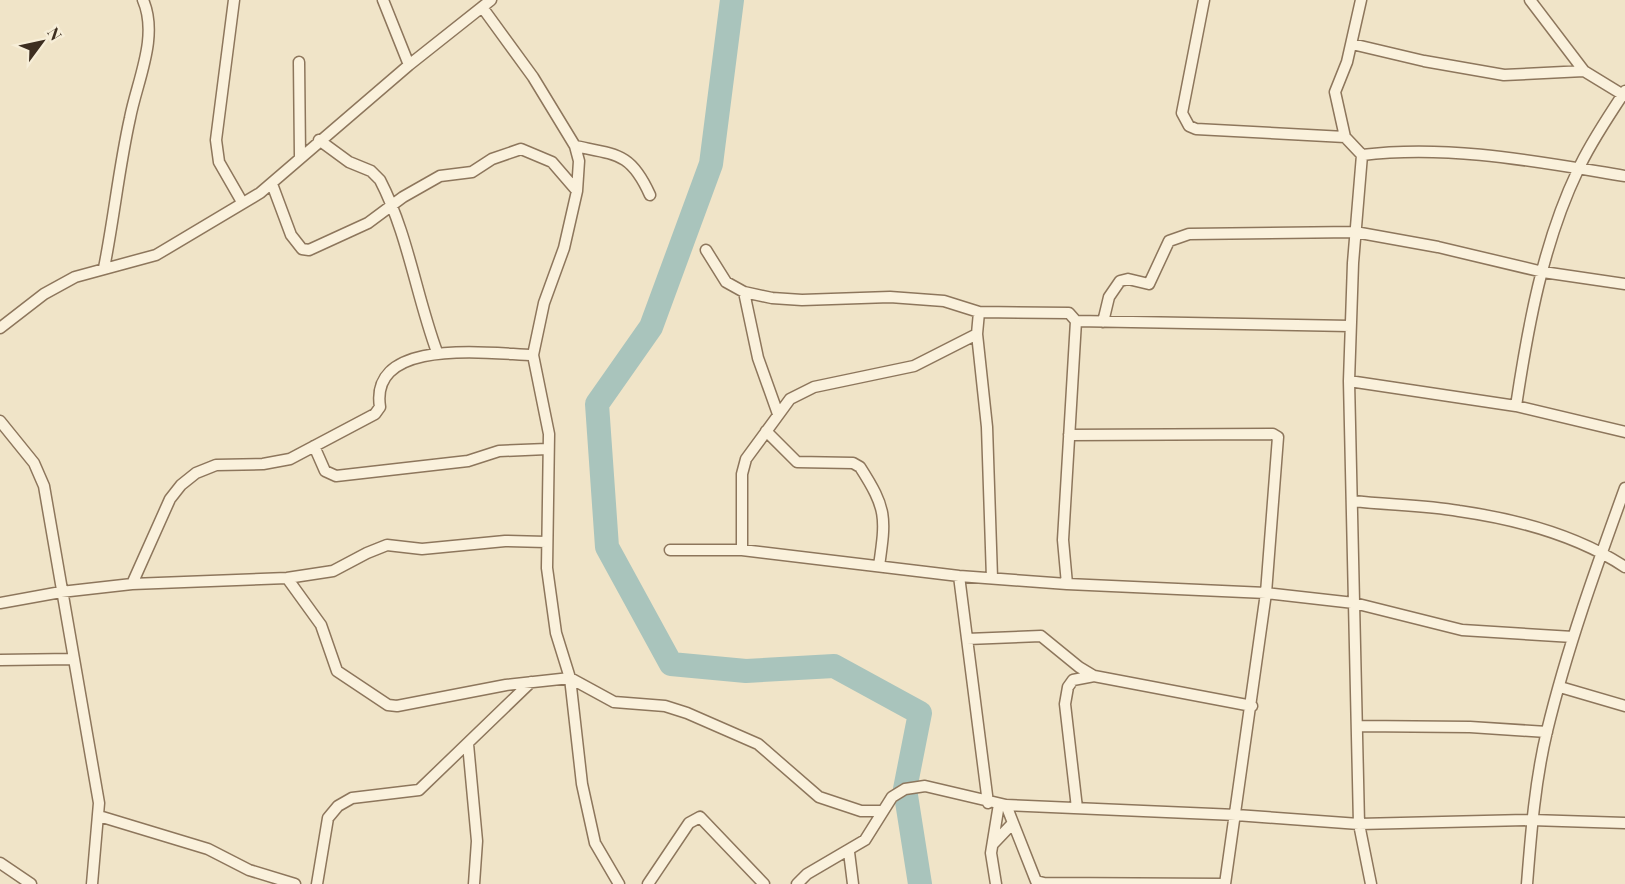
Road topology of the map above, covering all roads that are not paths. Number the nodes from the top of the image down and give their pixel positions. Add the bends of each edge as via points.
1 (143, 0) edge
2 (234, 0) edge
3 (383, 0) edge
4 (1204, 0) edge
5 (1361, 0) edge
6 (1530, 0) edge
7 (487, 3) edge
8 (1352, 44) junction
9 (299, 62) dead end
10 (409, 65) junction
11 (1584, 71) junction
12 (1624, 94) edge
13 (1345, 137) junction
14 (319, 140) junction
15 (575, 146) junction
16 (1362, 154) junction
17 (300, 156) junction
18 (1578, 168) junction
19 (1625, 176) edge
20 (272, 184) junction
21 (577, 191) junction
22 (650, 195) dead end
23 (242, 202) junction
24 (391, 205) junction
25 (1355, 232) junction
26 (706, 250) dead end
27 (104, 268) junction
28 (1543, 272) junction
29 (1625, 284) edge
30 (744, 292) junction
31 (979, 312) junction
32 (1076, 321) junction
33 (1102, 322) junction
34 (1350, 326) junction
35 (0, 328) edge
36 (977, 334) junction
37 (437, 352) junction
38 (532, 355) junction
39 (1349, 381) junction
40 (1516, 406) junction
41 (778, 414) junction
42 (0, 421) edge
43 (766, 431) junction
44 (1625, 432) edge
45 (1069, 435) junction
46 (314, 446) junction
47 (547, 449) junction
48 (1625, 488) edge
49 (1353, 501) junction
50 (546, 542) junction
51 (670, 550) dead end
52 (742, 550) junction
53 (1602, 552) junction
54 (879, 566) junction
55 (1625, 567) edge
56 (959, 576) junction
57 (287, 578) junction
58 (992, 578) junction
59 (132, 584) junction
60 (1067, 584) junction
61 (61, 592) junction
62 (1266, 593) junction
63 (0, 603) edge
64 (1354, 603) junction
65 (1573, 638) junction
66 (967, 639) junction
67 (73, 659) junction
68 (0, 660) edge
69 (1094, 676) junction
70 (570, 678) junction
71 (531, 682) junction
72 (1560, 687) junction
73 (1252, 706) junction
74 (1625, 706) edge
75 (1357, 726) junction
76 (1547, 732) junction
77 (468, 744) junction
78 (998, 804) junction
79 (1077, 808) junction
80 (883, 811) junction
81 (1236, 815) junction
82 (99, 816) junction
83 (1531, 820) junction
84 (1013, 823) junction
85 (1625, 823) edge
86 (1359, 824) junction
87 (992, 845) junction
88 (849, 852) junction
89 (0, 863) edge
90 (31, 884) edge
91 (92, 884) edge
92 (295, 884) edge
93 (317, 884) edge
94 (474, 884) edge
95 (619, 884) edge
96 (648, 884) edge
97 (764, 884) edge
98 (797, 884) edge
99 (853, 884) edge
100 (996, 884) edge
101 (1371, 884) edge
102 (1527, 884) edge

1 - 27 street via 148,17 146,58 130,118
2 - 23 street via 216,140 219,162
3 - 10 street
4 - 13 street via 1182,113 1189,126
5 - 8 street
6 - 11 street
7 - 10 street
7 - 15 street
8 - 11 street via 1504,75
8 - 13 street via 1335,92
9 - 17 street
10 - 14 street
11 - 12 street
12 - 18 street
13 - 16 street
14 - 17 street
14 - 24 street via 349,162 371,171 380,180
15 - 21 street via 579,161
15 - 22 street via 629,162
16 - 18 street via 1402,150 1483,155
16 - 25 street
17 - 20 street
18 - 19 street
18 - 28 street
20 - 23 street
20 - 24 street via 291,235 302,249 309,250 368,223
21 - 24 street via 552,162 521,149 492,159 472,172 440,176
21 - 38 street
23 - 27 street via 156,255
24 - 37 street via 412,259 417,290
25 - 28 street
25 - 33 street via 1258,231 1176,237 1159,258 1149,284 1128,279 1114,287
25 - 34 street
26 - 30 street via 726,282
27 - 35 street via 75,277 44,294
28 - 29 street
28 - 40 street via 1528,330
30 - 31 street via 802,300 890,297 944,301
30 - 41 street via 758,358
31 - 32 street via 1069,313
31 - 36 street
32 - 33 street
32 - 45 street
33 - 34 street
34 - 39 street
36 - 41 street via 914,366 797,393
36 - 58 street via 987,427
37 - 38 street
37 - 46 street via 412,359 393,371 378,393 380,408 375,414
38 - 47 street via 547,417
39 - 40 street
39 - 49 street
40 - 44 street
41 - 43 street
42 - 61 street via 41,475
43 - 52 street via 746,459 742,474
43 - 54 street via 797,462 853,462 860,466 884,511
45 - 60 street via 1063,540
45 - 62 street via 1278,437
46 - 47 street via 325,471 336,476 468,461 499,451
46 - 59 street via 290,459 216,465 196,473 170,500
47 - 50 street
48 - 53 street
49 - 53 street via 1460,511 1527,526
49 - 64 street
50 - 57 street via 422,549 387,545 333,571
50 - 70 street via 556,633
51 - 52 street
52 - 54 street
53 - 55 street
53 - 65 street
54 - 56 street
56 - 58 street
56 - 66 street
57 - 59 street
57 - 71 street via 321,625 337,671 388,705
58 - 60 street
59 - 61 street
60 - 62 street
61 - 63 street
61 - 67 street
62 - 64 street
62 - 73 street
64 - 65 street via 1462,630
64 - 75 street
65 - 72 street
66 - 69 street via 1041,636
66 - 78 street
67 - 68 street
67 - 82 street
69 - 73 street
69 - 79 street via 1073,680 1065,704
70 - 71 street
70 - 80 street via 614,702 665,706 687,713 758,744 819,797 861,811
70 - 95 street via 582,784 595,843
71 - 77 street
72 - 74 street
72 - 76 street
73 - 81 street
75 - 76 street
75 - 86 street
76 - 83 street
77 - 93 street via 419,790 352,798 332,811
77 - 94 street via 477,841
78 - 79 street
78 - 80 street via 925,786 905,789 892,797
78 - 84 street
78 - 87 street
79 - 81 street
80 - 88 street via 865,840
81 - 84 street via 1225,884 1036,881
81 - 86 street
82 - 91 street
82 - 92 street via 208,849 249,870
83 - 85 street
83 - 86 street
83 - 102 street
84 - 87 street
86 - 101 street
87 - 100 street
88 - 98 street via 807,874
88 - 99 street
89 - 90 street
96 - 97 street via 689,823 700,817

